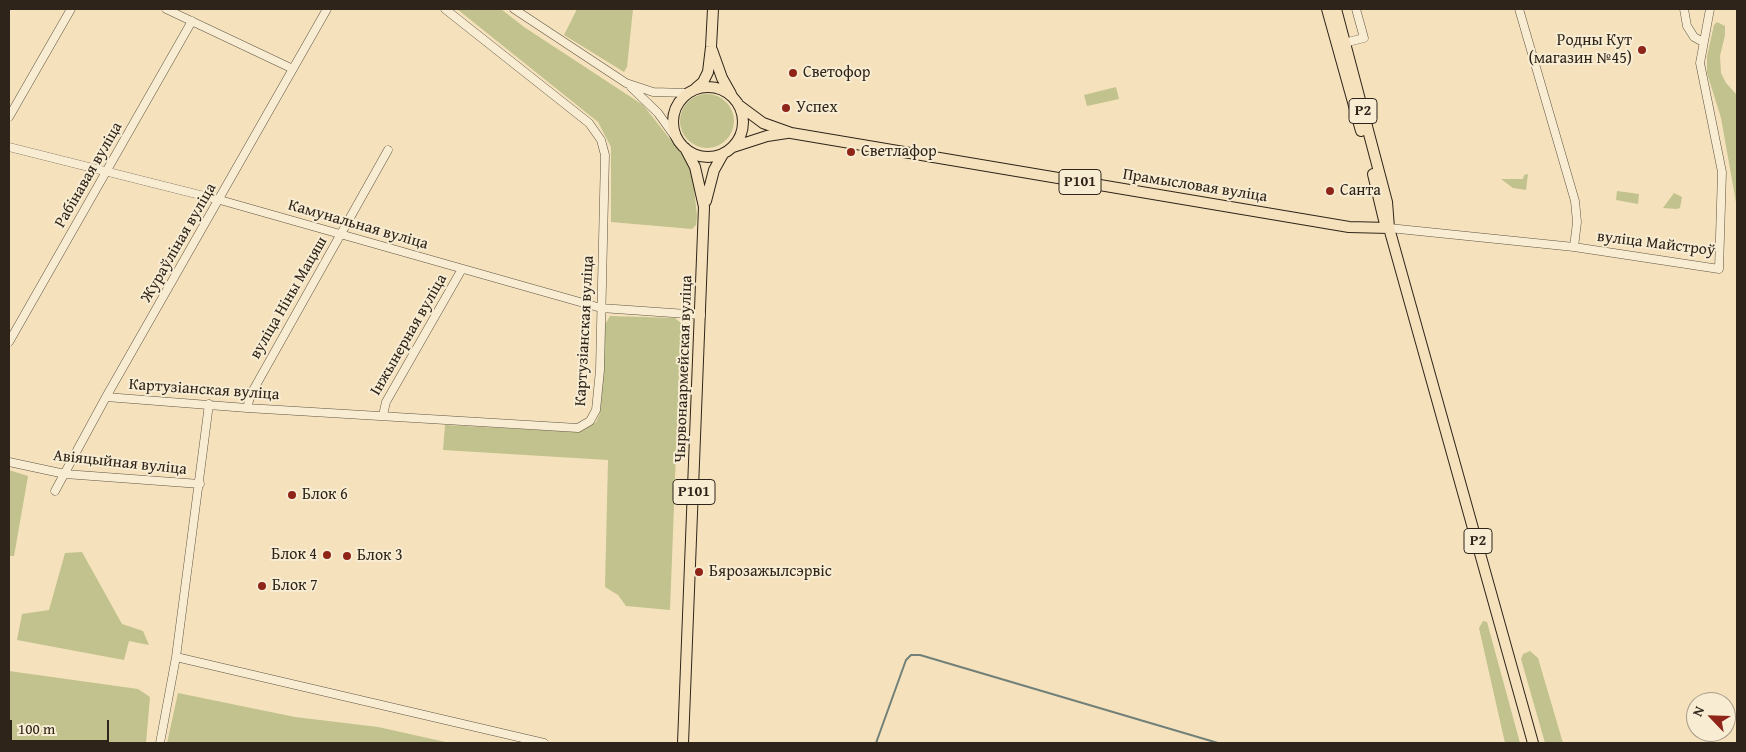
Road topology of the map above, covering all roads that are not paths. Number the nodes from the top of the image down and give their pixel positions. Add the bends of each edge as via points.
1 (71, 9) edge
2 (166, 9) edge
3 (327, 9) edge
4 (445, 9) edge
5 (514, 9) edge
6 (713, 9) edge
7 (1327, 9) edge
8 (1336, 9) edge
9 (1356, 9) edge
10 (1519, 9) edge
11 (1684, 9) edge
12 (1710, 9) edge
13 (192, 21) junction
14 (1703, 42) junction
15 (1341, 44) junction
16 (712, 47) junction
17 (293, 69) junction
18 (626, 83) junction
19 (691, 91) junction
20 (731, 95) junction
21 (740, 106) junction
22 (9, 117) edge
23 (791, 133) junction
24 (676, 138) junction
25 (9, 147) edge
26 (733, 147) junction
27 (685, 148) junction
28 (388, 150) dead end
29 (723, 154) junction
30 (107, 172) junction
31 (220, 200) junction
32 (1380, 204) junction
33 (704, 206) junction
34 (1361, 228) junction
35 (1389, 228) junction
36 (341, 235) junction
37 (1574, 247) junction
38 (462, 269) junction
39 (601, 308) junction
40 (701, 315) junction
41 (9, 342) edge
42 (106, 396) junction
43 (209, 404) junction
44 (247, 408) junction
45 (382, 415) junction
46 (9, 462) edge
47 (64, 474) junction
48 (200, 484) junction
49 (55, 491) dead end
50 (176, 657) junction
51 (160, 743) edge
52 (544, 743) edge
53 (683, 743) edge
54 (1533, 743) edge

1 - 22 street
2 - 13 street
3 - 17 street, Жураўліная вуліца
4 - 39 street, Картузіанская вуліца via 589,123 601,140 605,155
5 - 18 street
6 - 16 main road
7 - 15 main road, Р2
8 - 15 main road, Р2
9 - 15 street via 1364,38
10 - 37 street via 1575,202
11 - 14 street via 1687,26 1694,37
12 - 14 street, вуліца Майстроў
13 - 17 street
13 - 30 street, Рабінавая вуліца
14 - 37 street, вуліца Майстроў via 1700,63 1722,172 1719,269
15 - 32 main road, Р2
15 - 35 main road, Р2 via 1387,202
16 - 19 main road via 706,77
16 - 20 main road
17 - 31 street, Жураўліная вуліца
18 - 19 street via 653,92
18 - 24 street via 658,113
19 - 20 main road via 714,87
19 - 24 main road via 679,102 674,113
20 - 21 main road, Р101
21 - 23 main road, Прамысловая вуліца / Р101 via 764,123
21 - 26 main road via 743,128
23 - 26 main road, Прамысловая вуліца / Р101 via 767,136
23 - 34 main road, Прамысловая вуліца / Р101
24 - 27 main road, Р101
25 - 30 street, Камунальная вуліца
26 - 29 main road, Р101
27 - 29 main road, Р101 via 696,155 710,157
27 - 33 main road, Чырвонаармейская вуліца / Р101 via 695,167
28 - 36 street, вуліца Ніны Мацяш
29 - 33 main road, Чырвонаармейская вуліца / Р101 via 714,170
30 - 31 street, Камунальная вуліца
30 - 41 street, Рабінавая вуліца
31 - 36 street, Камунальная вуліца
31 - 42 street, Жураўліная вуліца
32 - 34 main road via 1375,218
32 - 35 main road, Р2
33 - 40 main road, Чырвонаармейская вуліца / Р101
34 - 35 main road, Прамысловая вуліца / Р101
35 - 37 street, вуліца Майстроў
35 - 54 main road, Р2
36 - 38 street, Камунальная вуліца
36 - 44 street, вуліца Ніны Мацяш via 250,394
38 - 39 street, Камунальная вуліца
38 - 45 street, Інжынерная вуліца via 386,402
39 - 40 street, Камунальная вуліца
39 - 45 street, Картузіанская вуліца via 596,410 590,421 578,428
40 - 53 main road, Чырвонаармейская вуліца / Р101
42 - 43 street, Картузіанская вуліца
42 - 47 street, Жураўліная вуліца
43 - 44 street, Картузіанская вуліца
43 - 48 street
44 - 45 street, Картузіанская вуліца
46 - 47 street, Авіяцыйная вуліца
47 - 48 street, Авіяцыйная вуліца
47 - 49 street, Жураўліная вуліца
48 - 50 street
50 - 51 street
50 - 52 street

